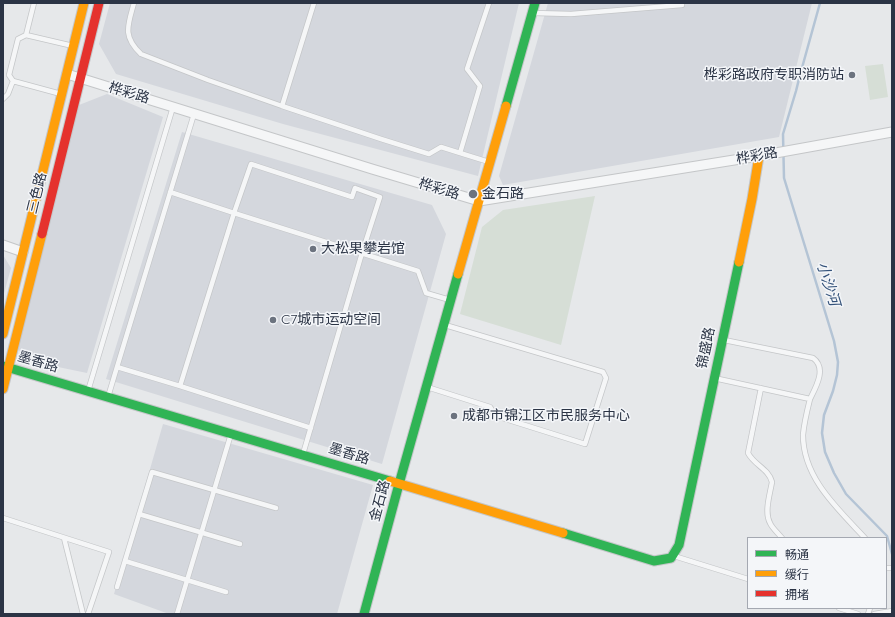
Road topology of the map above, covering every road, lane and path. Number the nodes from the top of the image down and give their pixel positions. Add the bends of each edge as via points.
1 (34, 3) edge
2 (84, 3) edge
3 (99, 3) edge
4 (134, 3) edge
5 (314, 3) edge
6 (489, 3) edge
7 (536, 3) edge
8 (682, 3) edge
9 (533, 13) junction
10 (26, 35) junction
11 (74, 46) junction
12 (67, 74) junction
13 (80, 78) junction
14 (13, 81) junction
15 (62, 94) junction
16 (3, 99) edge
17 (282, 106) junction
18 (173, 107) junction
19 (194, 114) junction
20 (892, 132) edge
21 (460, 153) junction
22 (759, 156) junction
23 (490, 162) junction
24 (170, 192) junction
25 (479, 201) junction
26 (234, 213) junction
27 (3, 245) edge
28 (23, 252) junction
29 (362, 253) junction
30 (451, 300) junction
31 (444, 325) junction
32 (3, 334) edge
33 (722, 339) junction
34 (6, 367) edge
35 (117, 367) junction
36 (714, 378) junction
37 (180, 386) junction
38 (426, 387) junction
39 (761, 388) junction
40 (3, 389) edge
41 (88, 391) junction
42 (108, 397) junction
43 (810, 399) junction
44 (311, 428) junction
45 (231, 434) junction
46 (302, 455) junction
47 (399, 484) junction
48 (214, 490) junction
49 (276, 508) dead end
50 (139, 514) junction
51 (3, 518) edge
52 (201, 532) junction
53 (781, 537) edge
54 (864, 537) edge
55 (64, 538) junction
56 (240, 544) dead end
57 (672, 555) junction
58 (125, 561) junction
59 (747, 579) edge
60 (187, 580) junction
61 (117, 587) dead end
62 (226, 592) dead end
63 (842, 609) edge
64 (892, 611) edge
65 (83, 614) edge
66 (88, 614) edge
67 (177, 614) edge
68 (364, 614) edge
69 (858, 614) edge
70 (874, 614) edge

1 - 10 lane
2 - 11 street, 三色路
3 - 13 street, 三色路
4 - 17 lane via 127,26 134,48 141,54
5 - 17 lane
6 - 21 lane via 468,69 480,86
7 - 9 street, 金石路
8 - 9 lane via 571,14
9 - 23 street, 金石路
10 - 11 lane
10 - 14 lane via 18,39 9,75
11 - 12 street, 三色路
12 - 13 street, 桦彩路
12 - 15 street, 三色路
13 - 18 street, 桦彩路
13 - 34 street, 三色路
14 - 15 lane
14 - 16 lane
15 - 28 street, 三色路
17 - 21 lane via 429,154 441,148
18 - 19 street, 桦彩路
18 - 41 lane
19 - 24 lane
19 - 25 street, 桦彩路
20 - 22 street, 桦彩路
21 - 23 lane
22 - 25 street, 桦彩路
22 - 33 street, 锦盛路
23 - 25 street, 金石路
24 - 26 lane
24 - 35 lane
25 - 30 street, 金石路
26 - 29 lane
26 - 29 lane via 251,164 352,197 354,188 380,197
26 - 37 lane
27 - 28 street
28 - 32 street, 三色路
29 - 30 lane via 418,271 426,293
29 - 44 lane
30 - 31 street, 金石路
31 - 38 street, 金石路
31 - 38 lane via 603,372 606,378 586,444 496,416 490,407
33 - 36 street, 锦盛路
33 - 43 lane via 813,358 817,361 820,372
34 - 40 street, 三色路
34 - 41 street, 墨香路
35 - 37 lane
35 - 42 lane
36 - 39 lane
36 - 57 street, 锦盛路 via 679,545
37 - 44 lane
38 - 47 street, 金石路
39 - 43 lane
39 - 53 lane via 748,453 771,477 768,519
41 - 42 street, 墨香路
42 - 45 street, 墨香路
43 - 54 lane via 803,433 806,457 811,470 825,493
44 - 46 lane
45 - 46 street, 墨香路
45 - 48 lane
46 - 47 street, 墨香路
47 - 57 street, 墨香路 via 654,561 671,558
47 - 68 street, 金石路
48 - 49 lane
48 - 50 lane via 152,472
48 - 52 lane
50 - 52 lane
50 - 58 lane
51 - 55 lane
52 - 56 lane
52 - 60 lane
55 - 65 lane
55 - 66 lane via 109,552
57 - 59 lane
58 - 60 lane
58 - 61 lane
60 - 62 lane
60 - 67 lane
63 - 69 lane
64 - 70 lane

